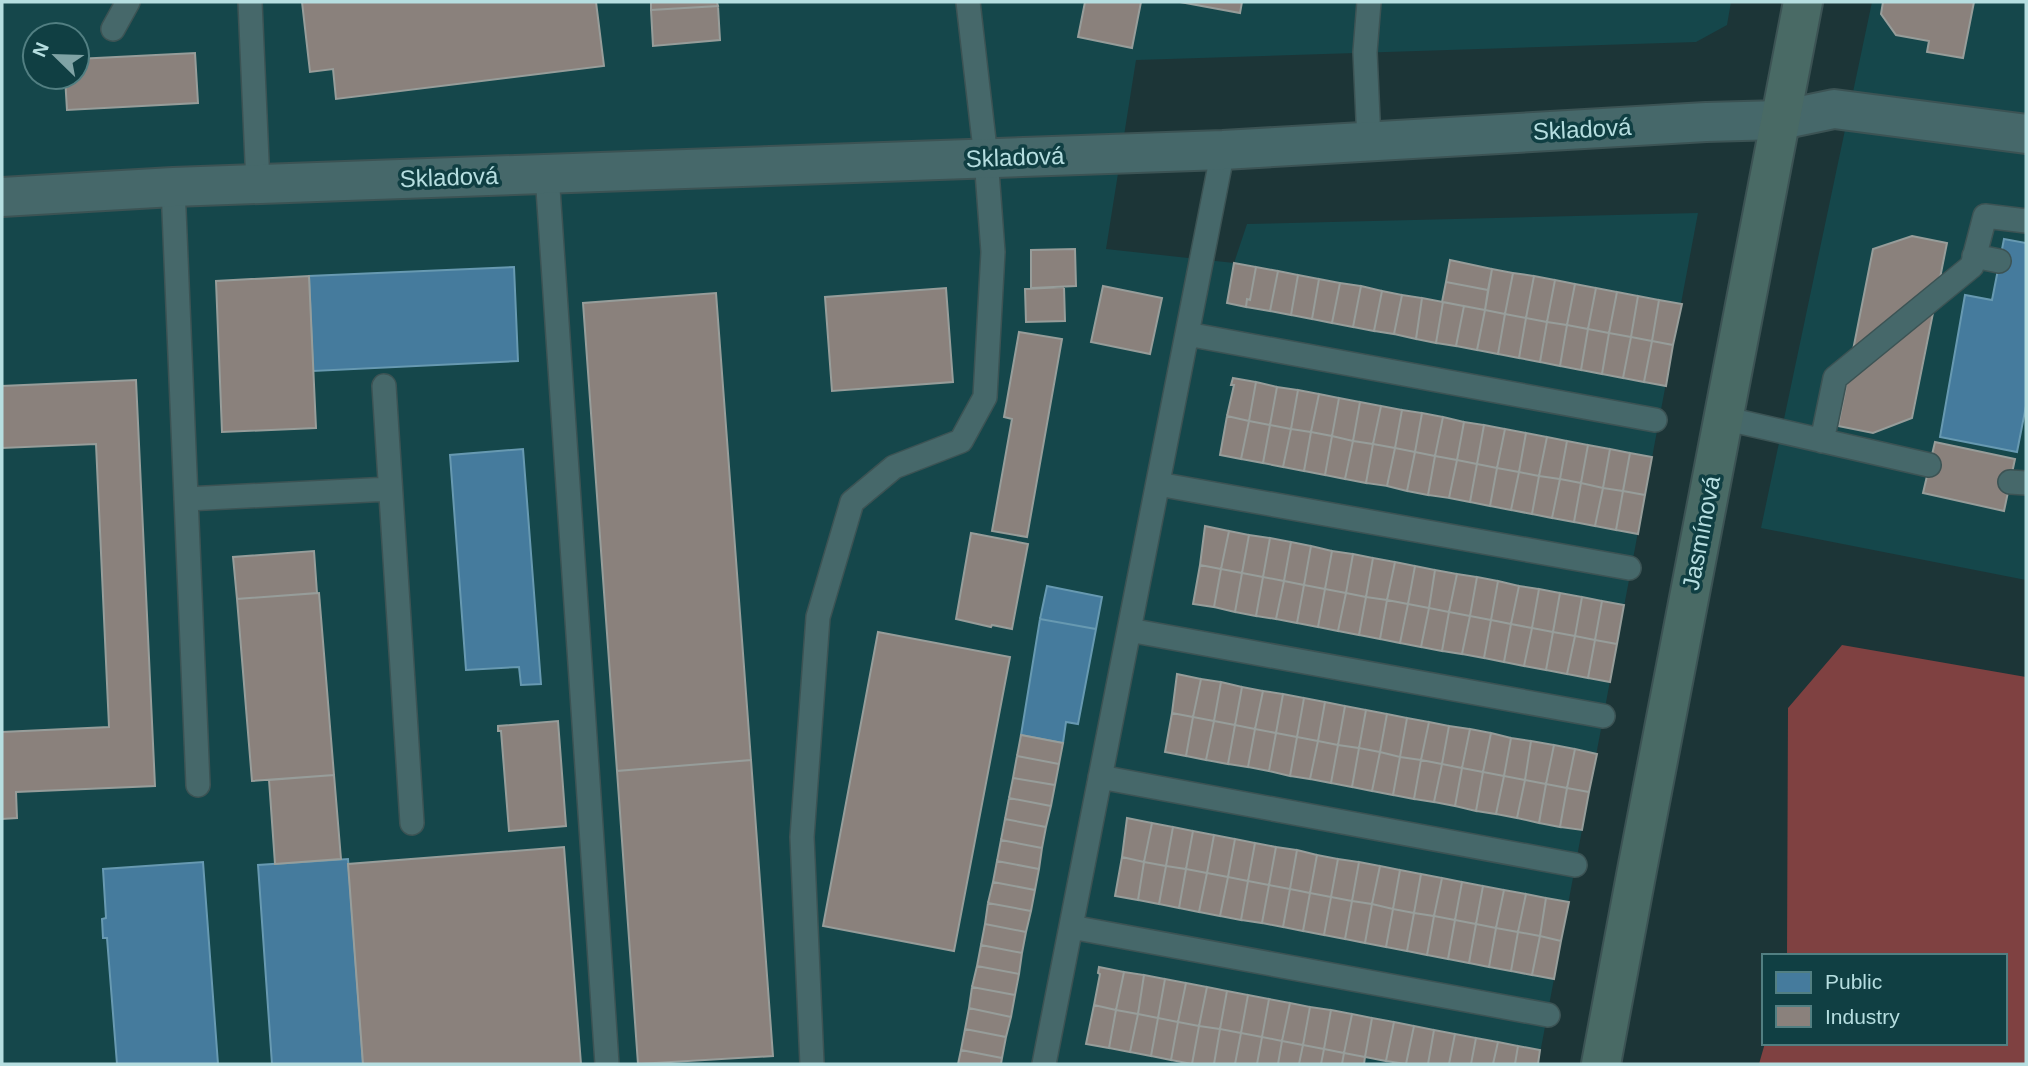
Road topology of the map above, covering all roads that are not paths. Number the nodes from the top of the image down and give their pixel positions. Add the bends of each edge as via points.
1 (128, 2) edge
2 (250, 2) edge
3 (968, 2) edge
4 (1369, 2) edge
5 (1803, 2) edge
6 (113, 29) dead end
7 (1781, 120) junction
8 (2026, 134) edge
9 (1369, 141) junction
10 (1223, 150) junction
11 (986, 158) junction
12 (547, 174) junction
13 (258, 184) junction
14 (173, 187) junction
15 (2, 197) edge
16 (2026, 221) edge
17 (1974, 256) junction
18 (1999, 261) dead end
19 (1187, 334) junction
20 (384, 386) dead end
21 (1723, 418) junction
22 (1654, 419) dead end
23 (1822, 441) junction
24 (1929, 465) dead end
25 (1158, 484) junction
26 (390, 489) junction
27 (186, 499) junction
28 (1629, 568) dead end
29 (1129, 630) junction
30 (1603, 716) dead end
31 (1100, 777) junction
32 (198, 785) dead end
33 (412, 823) dead end
34 (1575, 865) dead end
35 (1071, 927) junction
36 (1548, 1015) dead end
37 (607, 1064) edge
38 (811, 1064) edge
39 (1044, 1064) edge
40 (1601, 1064) edge

1 - 6 lane
2 - 13 lane
3 - 11 lane
4 - 9 lane via 1365,52
5 - 7 main road, Jasmínová
7 - 8 street, Skladová via 1834,109
7 - 9 street, Skladová
7 - 21 main road, Jasmínová
9 - 10 street, Skladová
10 - 11 street, Skladová
10 - 19 lane
11 - 12 street, Skladová
11 - 38 lane via 993,252 985,397 961,441 894,467 852,502 818,617 802,837
12 - 13 street, Skladová
12 - 37 lane
13 - 14 street, Skladová
14 - 15 street, Skladová
14 - 27 lane
16 - 17 lane via 1985,216
17 - 18 lane
17 - 23 lane via 1972,266 1835,378
19 - 22 lane
19 - 25 lane
20 - 26 lane
21 - 23 lane
21 - 40 main road, Jasmínová
23 - 24 lane
25 - 28 lane
25 - 29 lane
26 - 27 lane
26 - 33 lane
27 - 32 lane
29 - 30 lane
29 - 31 lane
31 - 34 lane
31 - 35 lane
35 - 36 lane
35 - 39 lane

